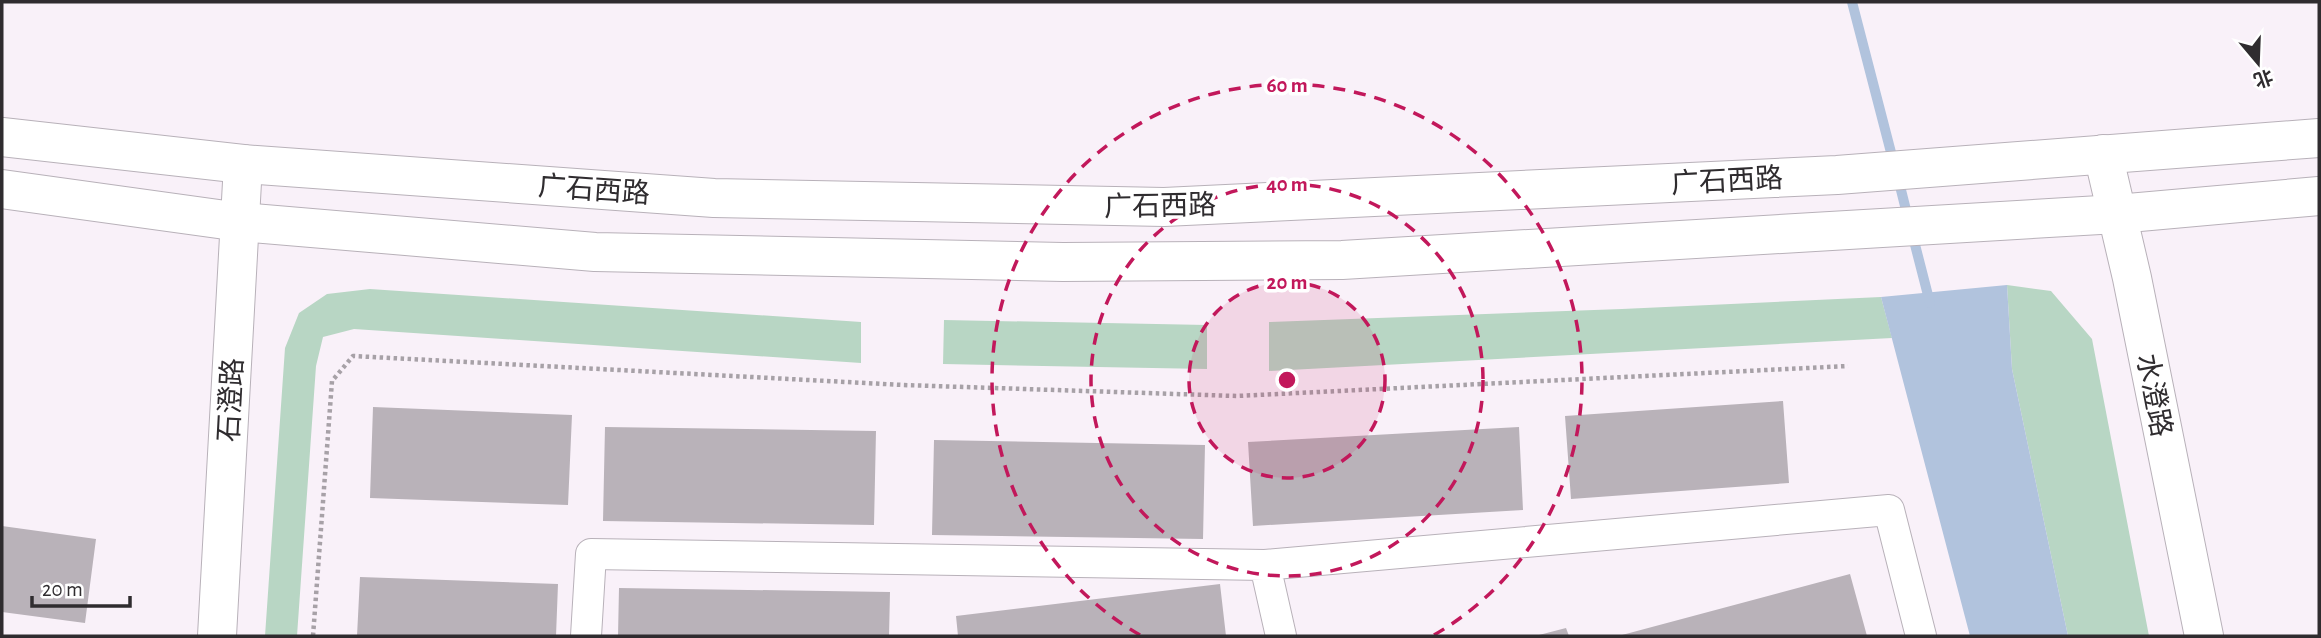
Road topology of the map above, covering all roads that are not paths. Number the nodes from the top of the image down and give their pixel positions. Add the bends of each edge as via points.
1 (2, 136) edge
2 (2319, 138) edge
3 (2103, 154) junction
4 (243, 164) junction
5 (2, 189) edge
6 (2319, 196) edge
7 (2117, 214) junction
8 (240, 222) junction
9 (1265, 565) junction
10 (217, 636) edge
11 (586, 636) edge
12 (1281, 636) edge
13 (1921, 636) edge
14 (2204, 636) edge

1 - 4 main road, 广石西路
2 - 3 main road, 广石西路
3 - 4 main road, 广石西路 via 1837,175 1164,207 714,198
3 - 7 main road, 水澄路
4 - 8 main road, 石澄路
5 - 8 main road
6 - 7 main road
7 - 8 main road via 1342,260 1063,262 595,252
7 - 14 main road, 水澄路
8 - 10 main road, 石澄路
9 - 11 street via 592,554
9 - 12 street
9 - 13 street via 1889,510

